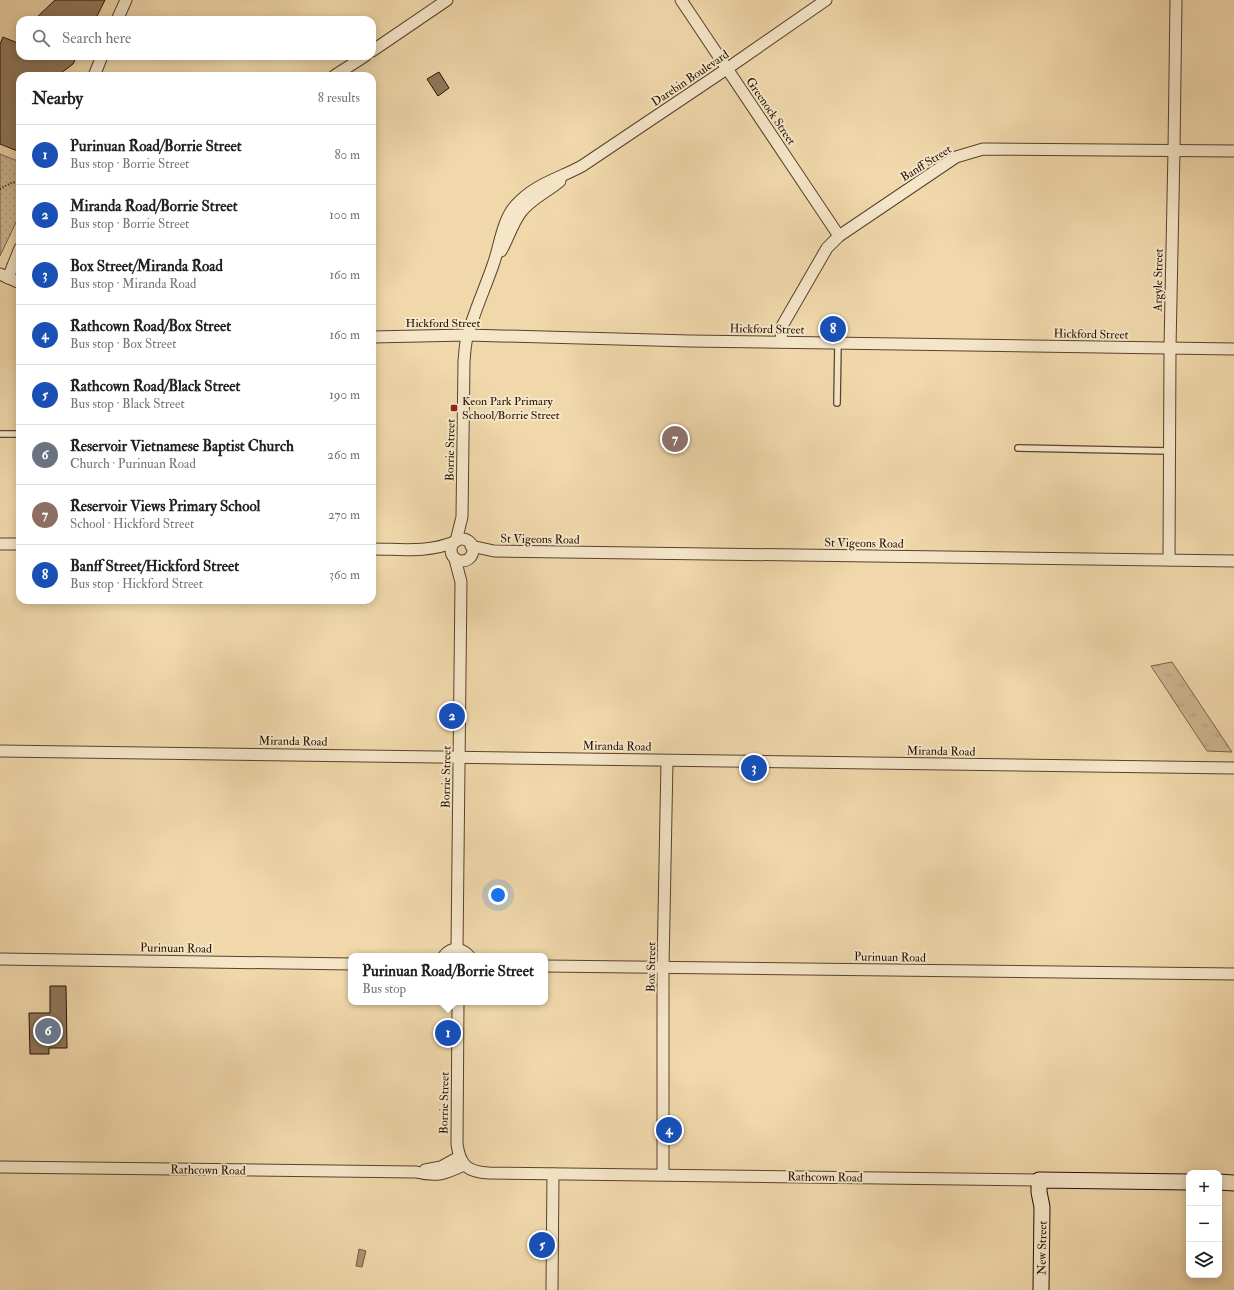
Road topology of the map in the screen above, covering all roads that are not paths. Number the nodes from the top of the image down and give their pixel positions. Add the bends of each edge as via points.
1 (126, 0) edge
2 (447, 0) edge
3 (681, 0) edge
4 (826, 0) edge
5 (1176, 0) edge
6 (119, 16) edge
7 (376, 48) edge
8 (100, 60) edge
9 (359, 60) edge
10 (728, 68) junction
11 (96, 72) edge
12 (340, 72) edge
13 (1174, 150) junction
14 (1234, 151) edge
15 (839, 236) junction
16 (16, 255) edge
17 (4, 276) edge
18 (16, 281) edge
19 (467, 335) junction
20 (376, 336) edge
21 (782, 342) junction
22 (838, 343) junction
23 (1170, 348) junction
24 (1234, 349) edge
25 (837, 403) dead end
26 (0, 434) edge
27 (16, 434) edge
28 (1018, 448) dead end
29 (1169, 451) junction
30 (462, 518) junction
31 (455, 542) junction
32 (0, 544) edge
33 (16, 544) edge
34 (376, 549) edge
35 (429, 550) junction
36 (470, 551) junction
37 (453, 557) junction
38 (1169, 560) junction
39 (1234, 561) edge
40 (461, 582) junction
41 (0, 751) edge
42 (459, 756) junction
43 (667, 760) junction
44 (1234, 768) edge
45 (457, 949) junction
46 (448, 953) edge
47 (465, 953) edge
48 (0, 959) edge
49 (348, 964) edge
50 (548, 966) edge
51 (664, 967) junction
52 (1234, 974) edge
53 (458, 1005) edge
54 (461, 1161) junction
55 (0, 1167) edge
56 (553, 1174) junction
57 (663, 1174) junction
58 (1043, 1180) junction
59 (1186, 1182) edge
60 (1222, 1182) edge
61 (1234, 1183) edge
62 (552, 1290) edge
63 (1041, 1290) edge

1 - 6 street
2 - 7 street
3 - 10 street, Greenock Street
4 - 10 street, Darebin Boulevard
5 - 13 street, Argyle Street
8 - 11 street
9 - 12 street
10 - 15 street, Greenock Street
10 - 19 street, Darebin Boulevard via 534,198 521,212 494,263
13 - 14 street, Banff Street
13 - 15 street, Banff Street via 983,149 956,157
13 - 23 street, Argyle Street
15 - 21 street, Banff Street via 827,248 782,326
16 - 17 street
17 - 18 street
19 - 20 street, Hickford Street
19 - 21 street, Hickford Street
19 - 30 street, Borrie Street via 464,361
21 - 22 street, Hickford Street
22 - 23 street, Hickford Street
22 - 25 lane
23 - 24 street, Hickford Street
23 - 29 street, Argyle Street
26 - 27 lane
28 - 29 lane
29 - 38 street, Argyle Street
30 - 31 street, Borrie Street
30 - 36 street, Borrie Street
31 - 35 street
31 - 36 street via 462,540
31 - 37 street via 451,548
32 - 33 street
34 - 35 street
35 - 37 street
36 - 37 street via 462,561
36 - 38 street, St Vigeons Road
36 - 40 street, Borrie Street
37 - 40 street, Borrie Street
38 - 39 street, St Vigeons Road
40 - 42 street, Borrie Street
41 - 42 street, Miranda Road
42 - 43 street, Miranda Road
42 - 45 street, Borrie Street
43 - 44 street, Miranda Road
43 - 51 street, Box Street
45 - 46 street
45 - 47 street
48 - 49 street, Purinuan Road
50 - 51 street, Purinuan Road
51 - 52 street, Purinuan Road
51 - 57 street, Box Street
53 - 54 street, Borrie Street via 457,1140
54 - 55 street, Rathcown Road via 416,1172
54 - 56 street, Rathcown Road via 472,1171 478,1172
56 - 57 street, Rathcown Road
56 - 62 street
57 - 58 street, Rathcown Road
58 - 59 street, Rathcown Road
58 - 63 street, New Street via 1047,1192 1042,1207
60 - 61 street

